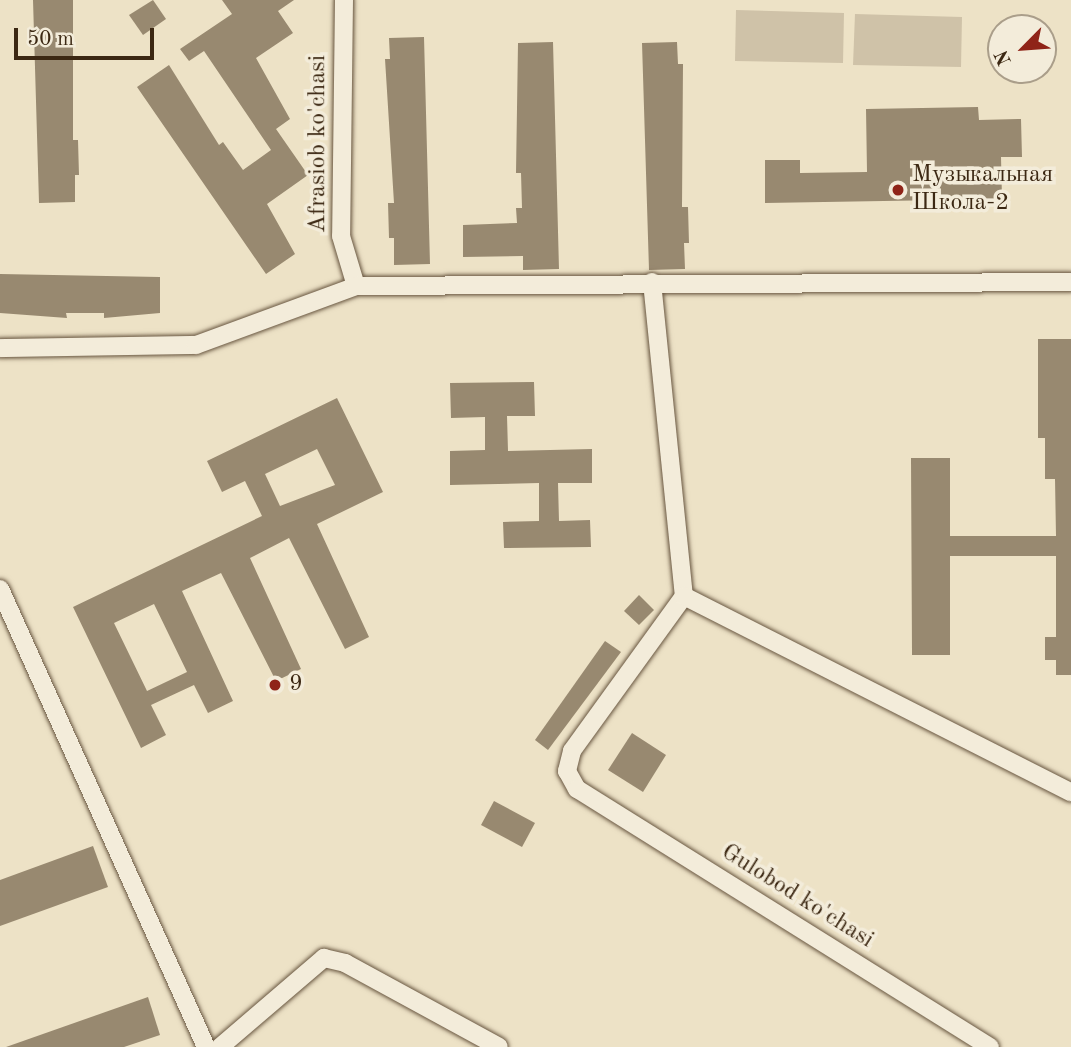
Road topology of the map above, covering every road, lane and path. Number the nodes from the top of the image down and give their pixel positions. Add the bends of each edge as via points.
1 (344, 0) edge
2 (652, 282) junction
3 (1071, 282) edge
4 (356, 286) junction
5 (0, 348) edge
6 (0, 589) edge
7 (684, 596) junction
8 (1071, 792) edge
9 (206, 1047) edge
10 (220, 1047) edge
11 (499, 1047) edge
12 (990, 1047) edge

1 - 4 street, Afrasiob ko'chasi via 341,236
2 - 3 street
2 - 4 street
2 - 7 street
4 - 5 street via 196,345
6 - 9 street
7 - 8 street
7 - 12 street, Gulobod ko'chasi via 572,751 567,771 577,789
10 - 11 street via 324,958 345,963

